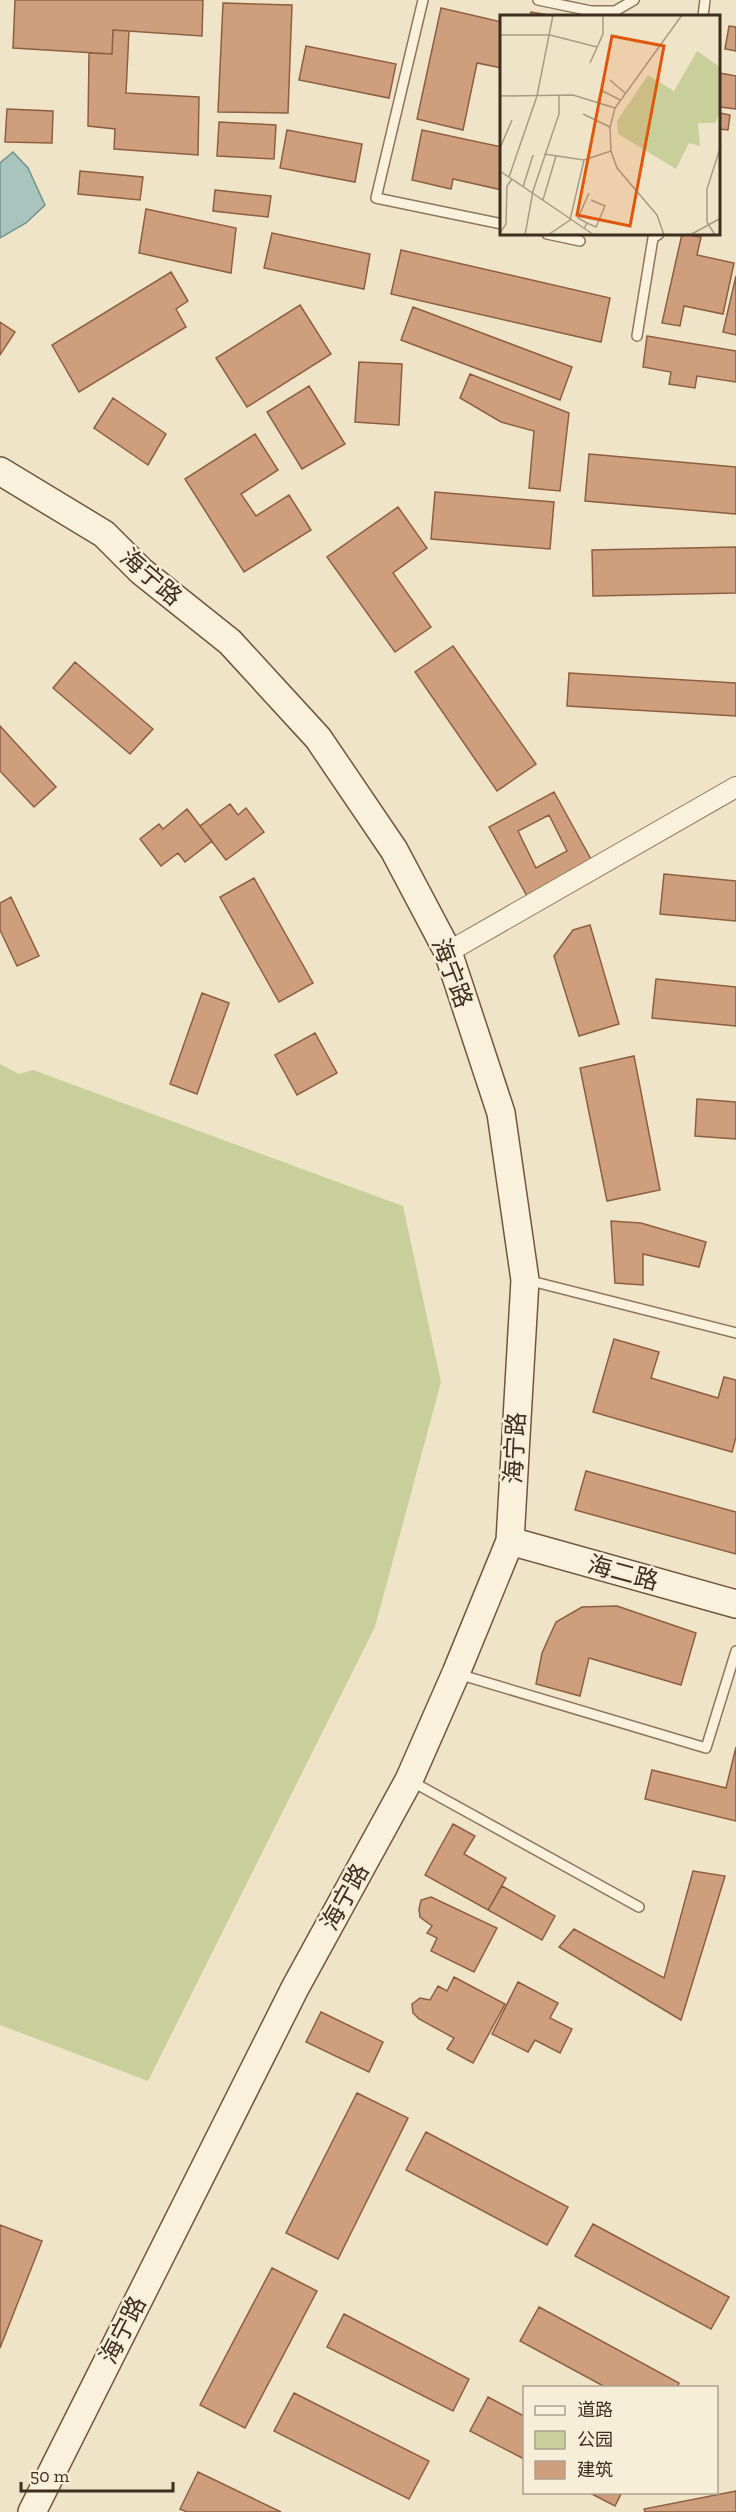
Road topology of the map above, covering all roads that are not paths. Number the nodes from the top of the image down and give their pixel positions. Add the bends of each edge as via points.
1 (423, 0) edge
2 (538, 0) edge
3 (634, 0) edge
4 (705, 0) edge
5 (703, 15) edge
6 (500, 224) edge
7 (556, 236) edge
8 (656, 236) edge
9 (580, 241) dead end
10 (637, 336) dead end
11 (0, 471) edge
12 (736, 787) edge
13 (447, 952) junction
14 (525, 1280) junction
15 (736, 1333) edge
16 (510, 1541) junction
17 (736, 1604) edge
18 (736, 1651) edge
19 (456, 1673) junction
20 (409, 1780) junction
21 (639, 1906) dead end
22 (32, 2512) edge

1 - 6 lane via 376,198
2 - 3 lane via 591,11 615,11
4 - 5 lane
7 - 9 lane
8 - 10 lane
11 - 13 main road, 海宁路 via 104,534 141,571 230,642 318,738 394,850
12 - 13 street
13 - 14 main road, 海宁路 via 501,1113
14 - 15 lane
14 - 16 main road, 海宁路
16 - 17 main road, 海二路
16 - 19 main road, 海宁路
18 - 19 lane via 705,1748
19 - 20 main road, 海宁路
20 - 21 lane
20 - 22 main road, 海宁路 via 296,1988

